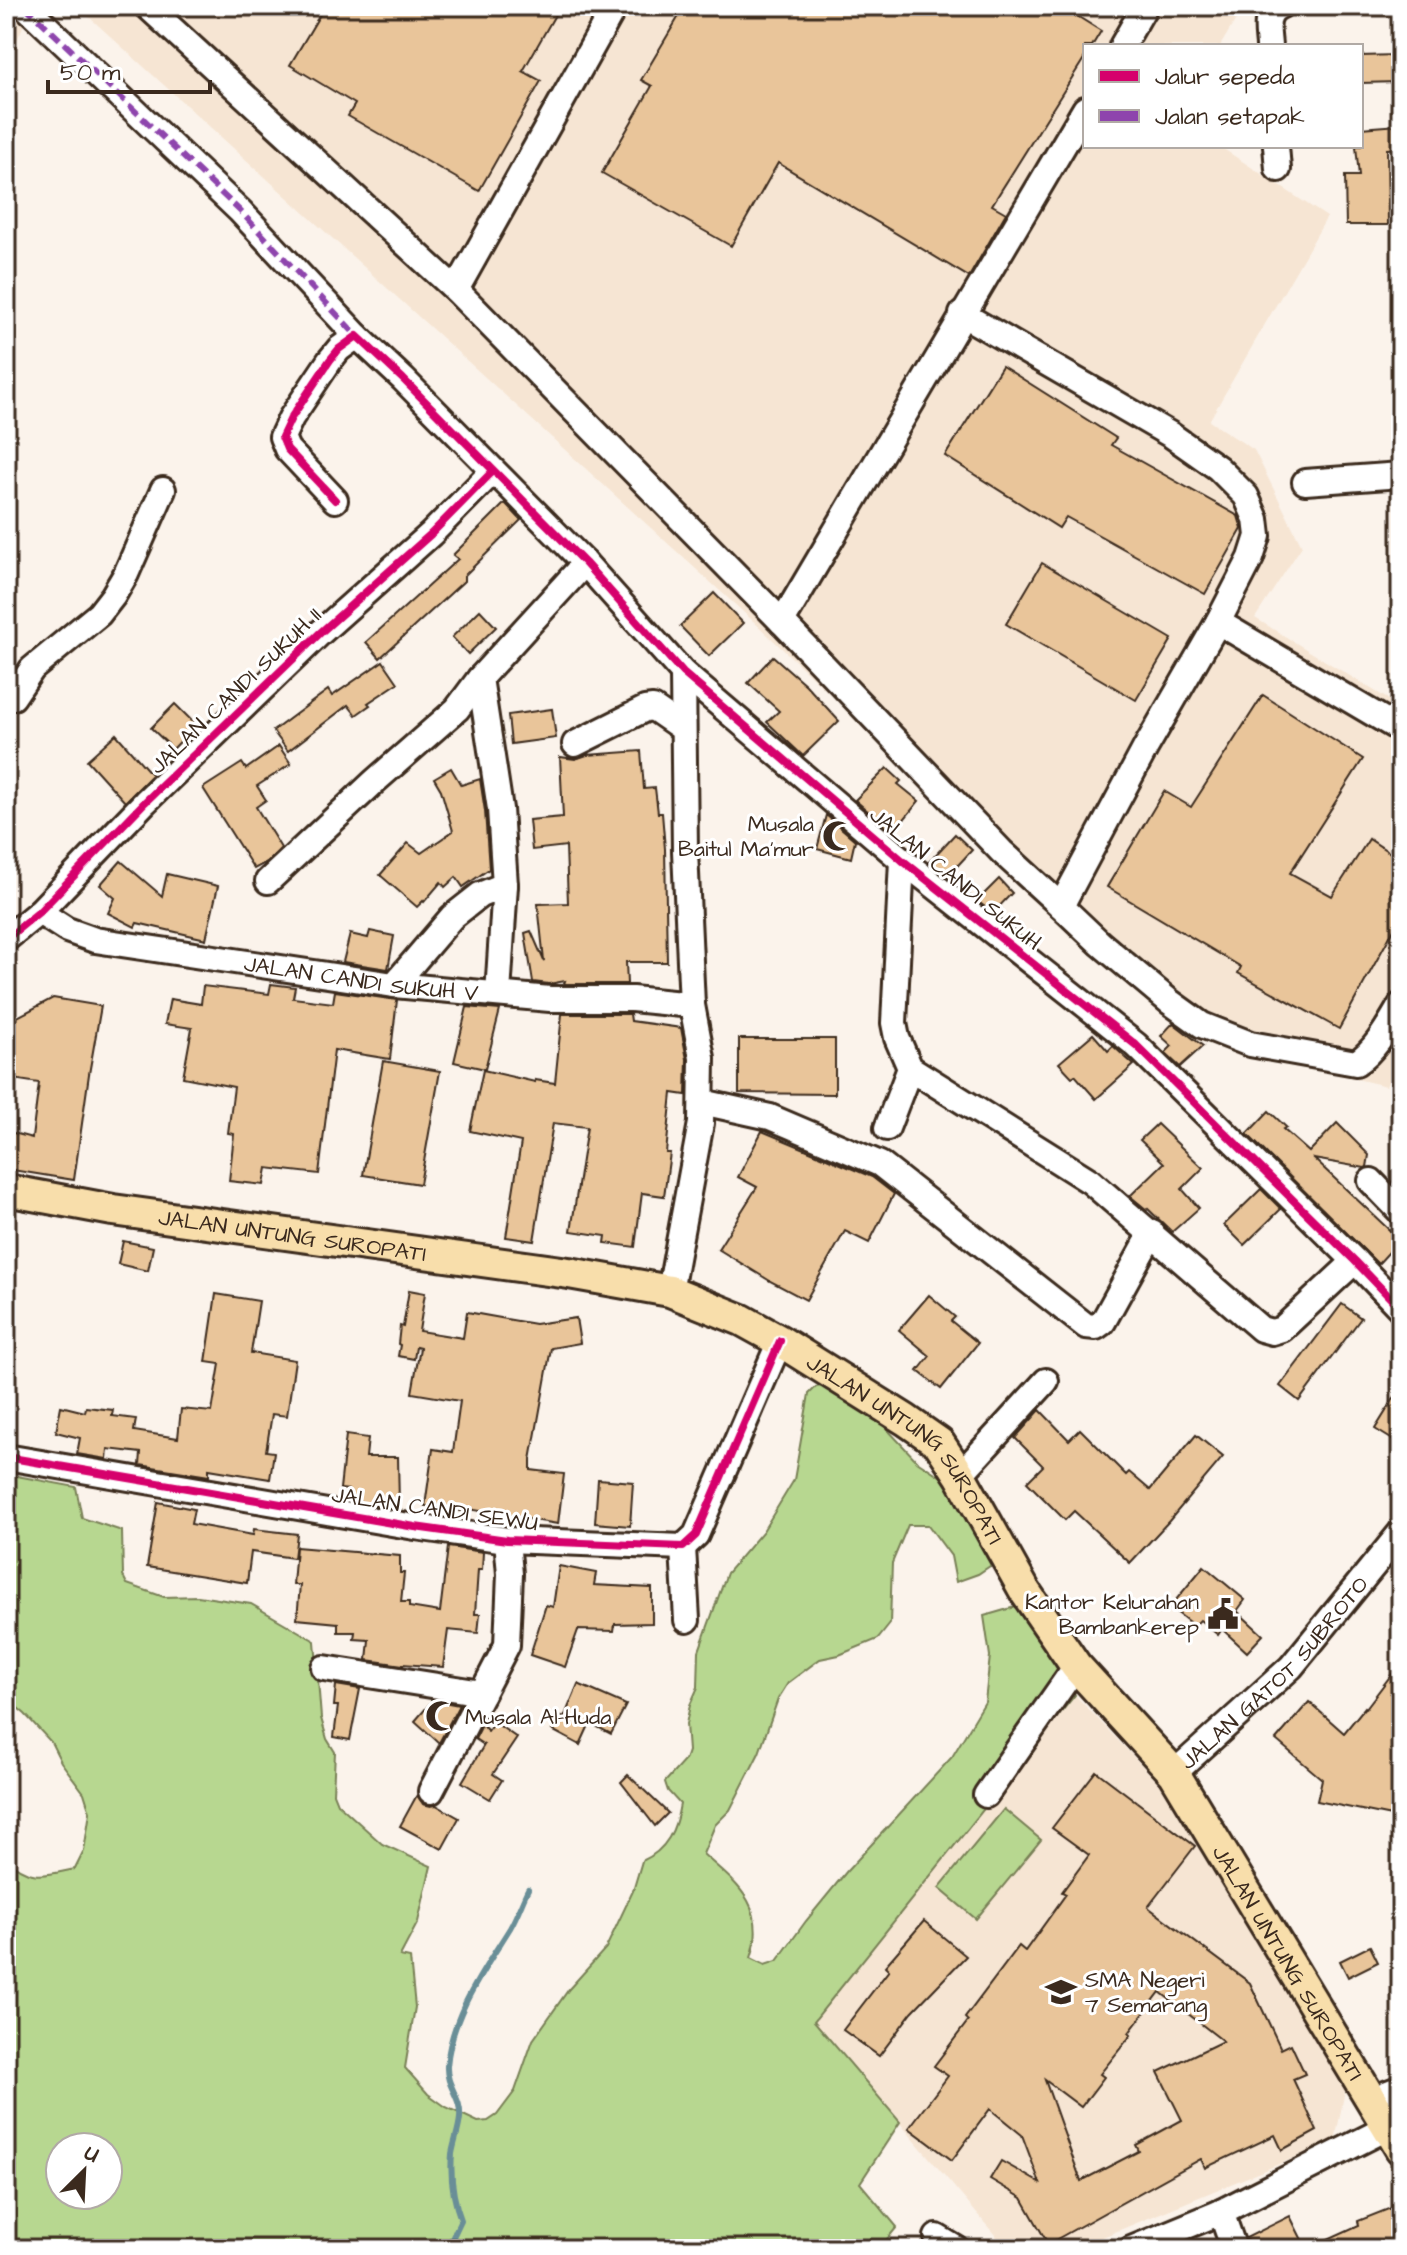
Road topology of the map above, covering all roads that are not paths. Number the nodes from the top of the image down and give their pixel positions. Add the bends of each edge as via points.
1 (25, 6) edge
2 (147, 6) edge
3 (615, 6) edge
4 (1145, 6) edge
5 (1280, 6) edge
6 (1123, 44) edge
7 (1269, 44) edge
8 (1083, 112) edge
9 (456, 290) junction
10 (962, 314) junction
11 (357, 336) junction
12 (493, 471) junction
13 (1401, 475) edge
14 (1305, 482) dead end
15 (163, 490) dead end
16 (335, 500) dead end
17 (585, 563) junction
18 (782, 622) junction
19 (1218, 622) junction
20 (683, 673) junction
21 (480, 678) junction
22 (8, 697) edge
23 (682, 728) junction
24 (1401, 730) edge
25 (575, 744) dead end
26 (902, 860) junction
27 (268, 881) dead end
28 (505, 885) junction
29 (1061, 906) junction
30 (39, 912) junction
31 (6, 939) edge
32 (394, 985) junction
33 (498, 994) junction
34 (692, 1005) junction
35 (1401, 1005) edge
36 (910, 1068) junction
37 (702, 1102) junction
38 (887, 1128) dead end
39 (1371, 1181) dead end
40 (6, 1190) edge
41 (1401, 1212) edge
42 (1152, 1233) junction
43 (1355, 1261) junction
44 (670, 1291) junction
45 (1401, 1309) edge
46 (780, 1341) junction
47 (1046, 1381) dead end
48 (6, 1457) edge
49 (960, 1475) junction
50 (1401, 1532) edge
51 (507, 1540) junction
52 (683, 1547) junction
53 (687, 1620) dead end
54 (1076, 1666) junction
55 (324, 1668) dead end
56 (482, 1693) junction
57 (1174, 1773) junction
58 (431, 1791) dead end
59 (986, 1795) dead end
60 (1401, 2088) edge
61 (1370, 2100) junction
62 (1394, 2138) edge
63 (1221, 2212) junction
64 (1131, 2249) edge
65 (1234, 2249) edge

1 - 11 street, JALAN CANDI SUKUH via 268,239
2 - 9 street
3 - 9 street
4 - 6 street
5 - 7 street via 1269,16
8 - 10 street
9 - 18 street
10 - 18 street
10 - 19 street via 1171,435 1218,468 1246,496 1258,536
11 - 12 street, JALAN CANDI SUKUH
11 - 16 street via 330,360 282,437
12 - 17 street, JALAN CANDI SUKUH
12 - 30 street, JALAN CANDI SUKUH II via 177,771
13 - 14 street
15 - 22 street via 113,596
17 - 20 street, JALAN CANDI SUKUH
17 - 21 street
18 - 29 street via 1002,852
19 - 24 street
19 - 29 street
20 - 23 street
20 - 26 street, JALAN CANDI SUKUH
21 - 27 street via 457,709
21 - 28 street via 500,809
23 - 25 street via 653,708 645,709
23 - 34 street
26 - 36 street, JALAN CANDI SUKUH via 894,1023
26 - 43 street, JALAN CANDI SUKUH via 1136,1045
28 - 32 street via 480,895 452,917
28 - 33 street
29 - 35 street via 1192,1018 1250,1044 1356,1063
30 - 31 street, JALAN CANDI SUKUH II
30 - 32 street, JALAN CANDI SUKUH V via 95,940
32 - 33 street, JALAN CANDI SUKUH V
33 - 34 street, JALAN CANDI SUKUH V
34 - 37 street via 702,1058
36 - 38 street
36 - 42 street via 1090,1181
37 - 42 street via 770,1117 880,1164 1086,1326 1103,1322
37 - 44 street
39 - 41 street
40 - 44 main road, JALAN UNTUNG SUROPATI
42 - 43 street via 1261,1329 1272,1332 1282,1329
43 - 45 street, JALAN CANDI SUKUH
44 - 46 main road, JALAN UNTUNG SUROPATI
46 - 49 main road, JALAN UNTUNG SUROPATI via 939,1443
46 - 52 street via 696,1535
47 - 49 street
48 - 51 street, JALAN CANDI SEWU
49 - 54 main road, JALAN UNTUNG SUROPATI via 1026,1593
50 - 57 street, JALAN GATOT SUBROTO via 1291,1667
51 - 52 street, JALAN CANDI SEWU
51 - 56 street, JALAN CANDI SEWU via 507,1645
52 - 53 street
54 - 57 main road, JALAN UNTUNG SUROPATI
54 - 59 street
55 - 56 street
56 - 58 street, JALAN CANDI SEWU
57 - 61 main road, JALAN UNTUNG SUROPATI
60 - 61 street
61 - 62 main road, JALAN UNTUNG SUROPATI
62 - 63 street
63 - 64 street
63 - 65 street

